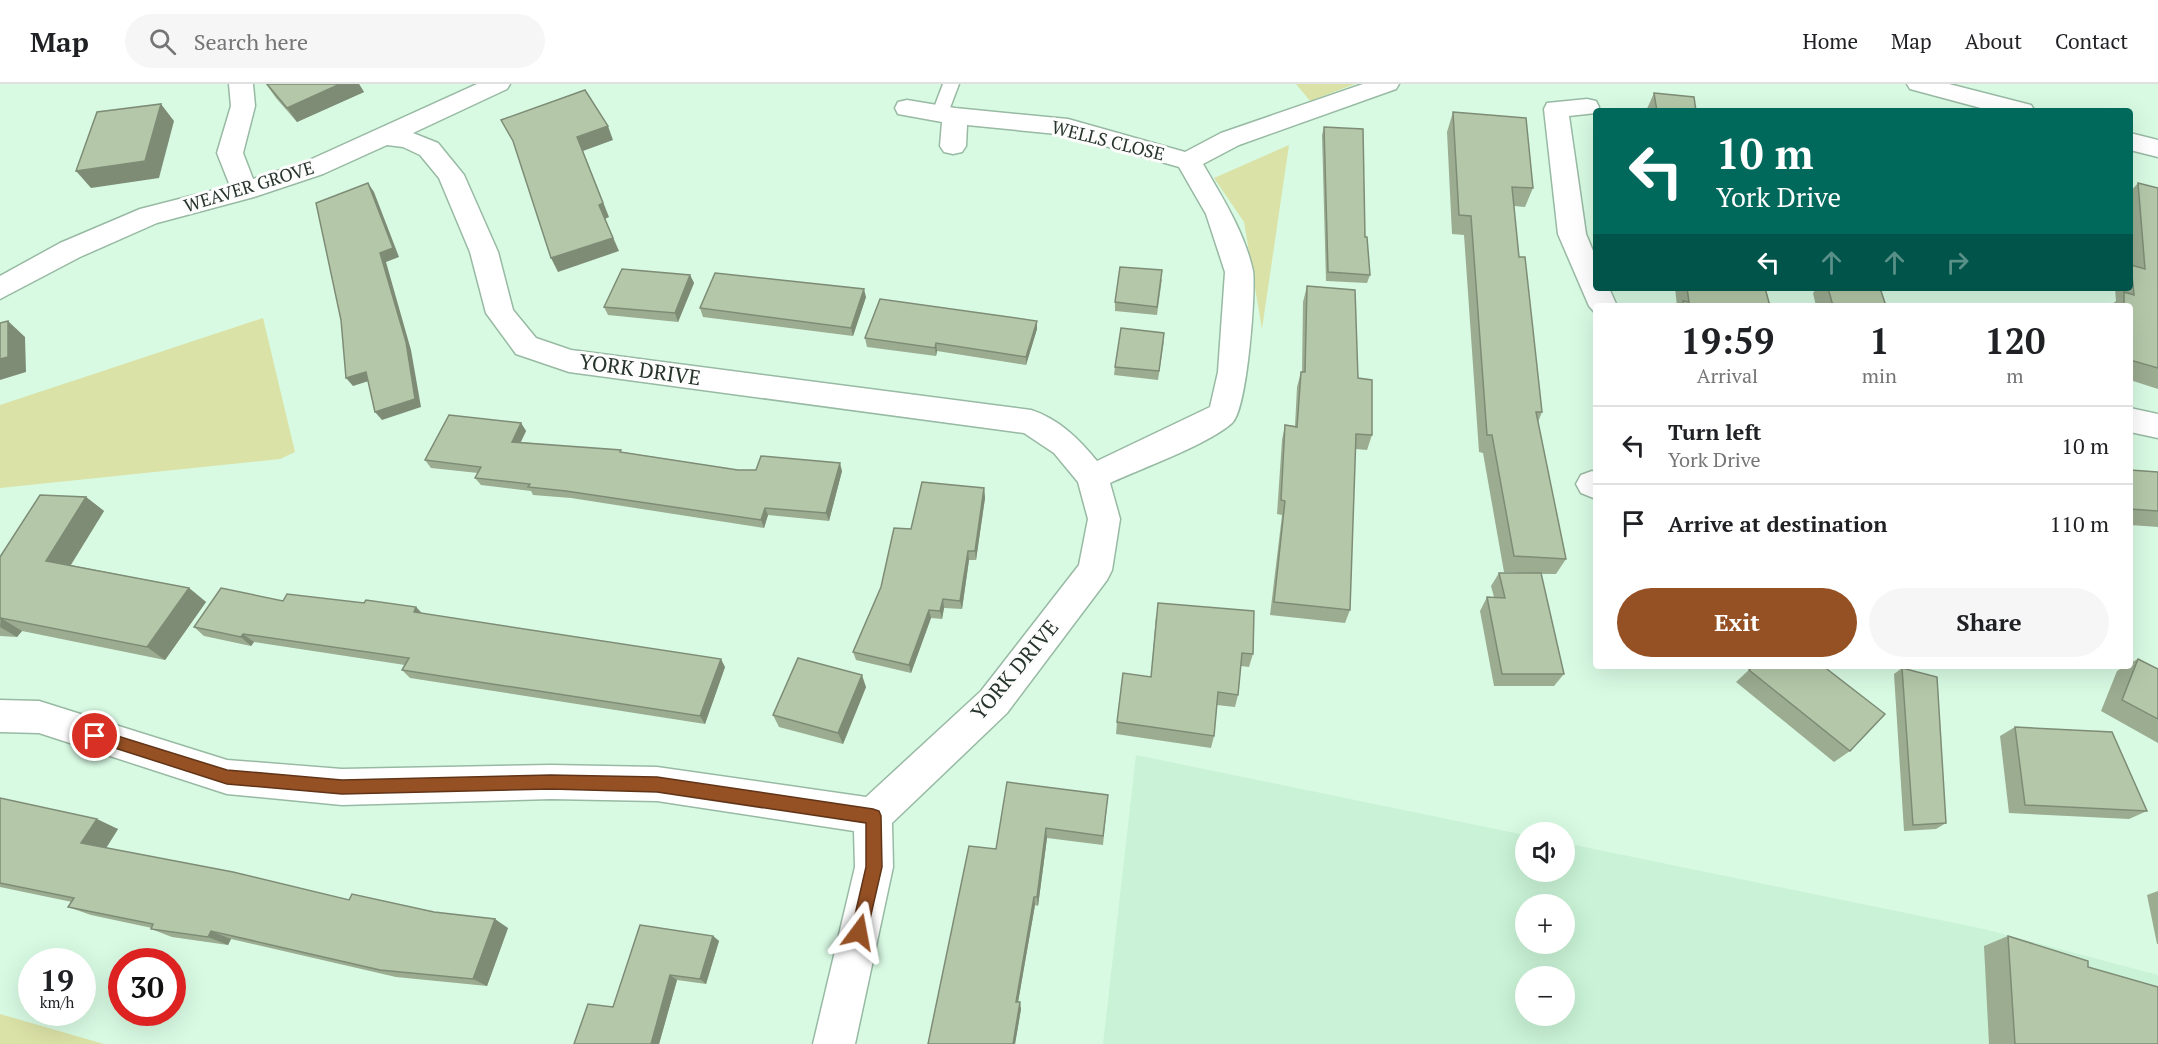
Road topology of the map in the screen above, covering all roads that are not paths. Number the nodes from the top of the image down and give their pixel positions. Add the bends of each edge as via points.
1 (241, 84) edge
2 (498, 84) edge
3 (951, 84) edge
4 (1388, 84) edge
5 (1919, 84) edge
6 (1587, 107) dead end
7 (907, 108) dead end
8 (2011, 108) edge
9 (948, 115) junction
10 (383, 136) junction
11 (2133, 142) edge
12 (953, 146) dead end
13 (2158, 149) edge
14 (1188, 161) junction
15 (244, 192) junction
16 (1593, 283) edge
17 (0, 289) edge
18 (2133, 421) edge
19 (2158, 426) edge
20 (1092, 477) junction
21 (0, 716) edge
22 (873, 816) junction
23 (834, 1044) edge

1 - 15 street via 243,106 230,153
2 - 10 street, WEAVER GROVE
3 - 9 lane
4 - 14 street, WELLS CLOSE via 1230,139
5 - 8 street
6 - 16 street via 1556,109 1572,234
7 - 9 street, WELLS CLOSE
9 - 12 street
9 - 14 street, WELLS CLOSE via 1068,127
10 - 15 street, WEAVER GROVE via 314,168
10 - 20 street, YORK DRIVE via 429,149 451,175 484,252 500,313 526,346 569,361 1031,422 1065,444
11 - 13 street
14 - 20 street, WELLS CLOSE via 1219,214 1239,272 1233,372 1223,414
15 - 17 street, WEAVER GROVE via 149,216 70,250
18 - 19 street
20 - 22 street, YORK DRIVE via 1104,519 1095,570 994,702
21 - 22 street via 39,717 227,777 342,787 551,782 657,784
22 - 23 street via 874,867

